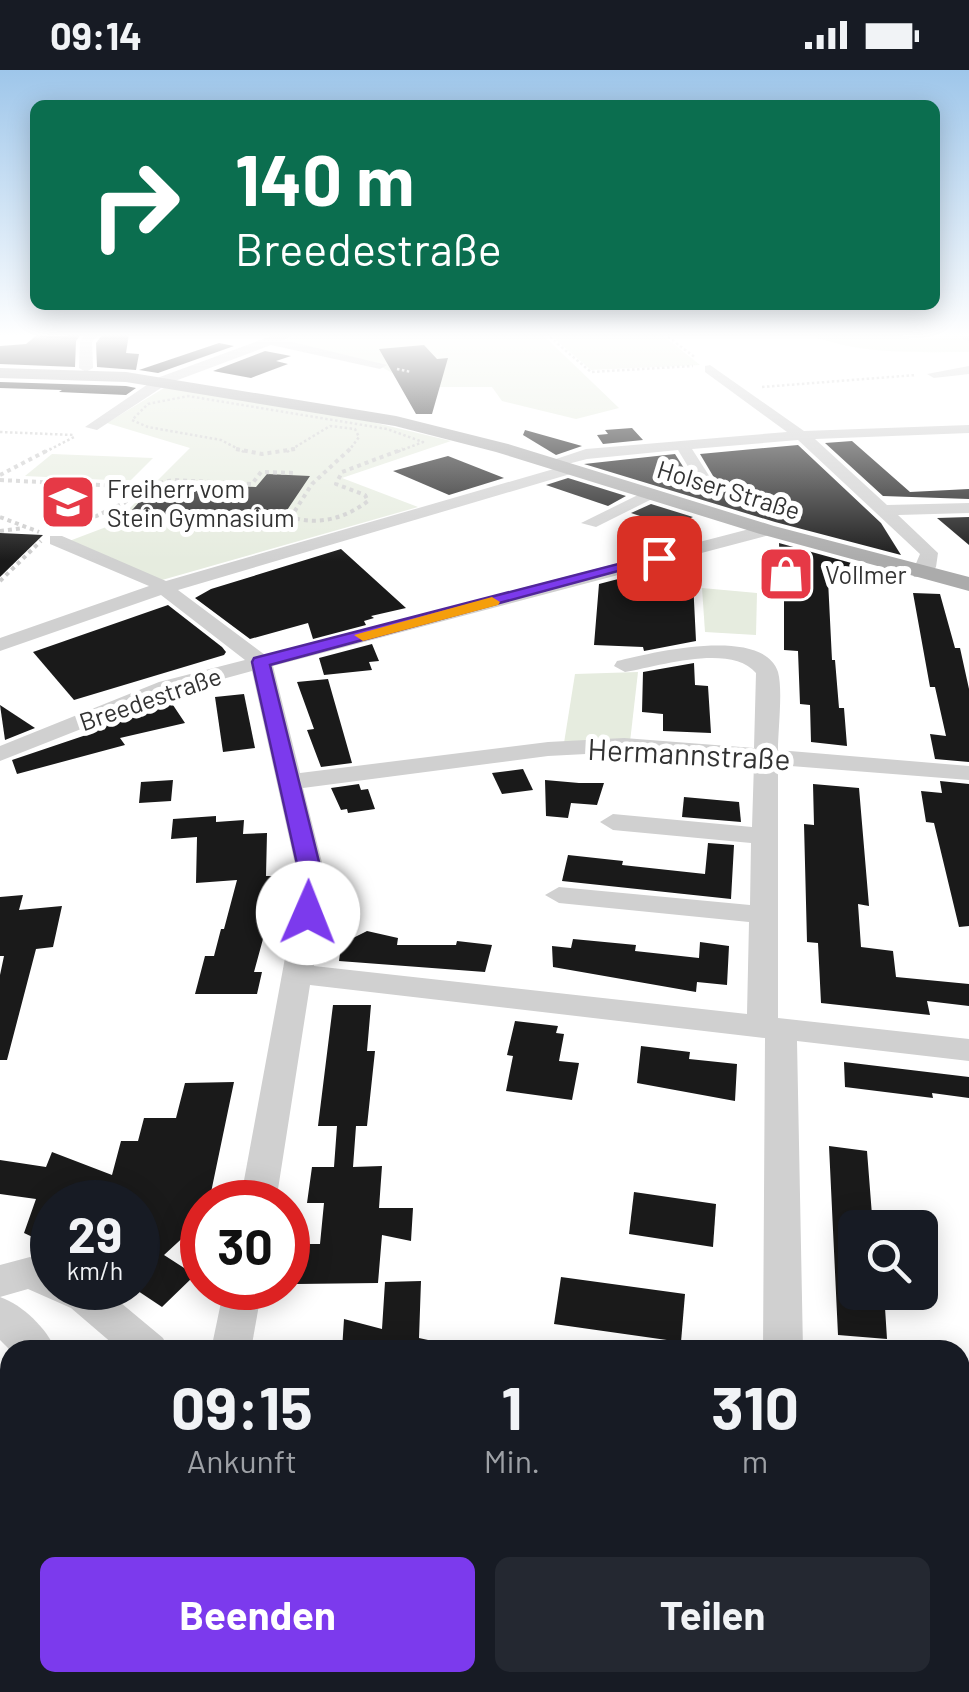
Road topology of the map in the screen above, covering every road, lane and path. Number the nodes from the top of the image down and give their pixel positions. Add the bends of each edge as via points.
1 (119, 410) edge
2 (140, 410) edge
3 (271, 410) edge
4 (328, 410) edge
5 (766, 410) edge
6 (92, 427) dead end
7 (387, 429) joint
8 (969, 430) edge
9 (0, 432) edge
10 (801, 436) junction
11 (682, 446) junction
12 (561, 466) junction
13 (295, 474) dead end
14 (0, 477) edge
15 (708, 485) dead end
16 (141, 487) junction
17 (652, 495) junction
18 (969, 508) edge
19 (884, 510) junction
20 (0, 516) edge
21 (590, 523) dead end
22 (26, 526) junction
23 (767, 530) junction
24 (0, 531) edge
25 (51, 538) junction
26 (921, 573) junction
27 (0, 581) edge
28 (969, 584) edge
29 (163, 588) junction
30 (0, 645) edge
31 (261, 662) junction
32 (625, 666) dead end
33 (0, 754) edge
34 (768, 755) junction
35 (969, 773) edge
36 (291, 782) junction
37 (613, 822) dead end
38 (765, 836) junction
39 (559, 895) dead end
40 (764, 915) junction
41 (299, 974) junction
42 (772, 1028) junction
43 (969, 1050) edge
44 (262, 1180) edge
45 (30, 1273) edge
46 (0, 1281) edge
47 (101, 1310) edge
48 (239, 1310) edge
49 (0, 1314) edge
50 (26, 1340) edge
51 (137, 1340) edge
52 (234, 1340) edge
53 (782, 1340) edge

1 - 6 street
2 - 7 path via 132,420 148,427 266,455 297,448 330,426 356,429 355,445 312,484 292,513 311,522 368,500 336,484 342,472 424,442
3 - 7 path
4 - 12 main road, Holser Straße
5 - 10 street
8 - 10 street
9 - 14 path via 77,435
10 - 11 street
10 - 19 street
11 - 12 street via 586,454
11 - 15 street
12 - 17 main road, Holser Straße
12 - 29 street
13 - 16 path via 261,472 252,484 173,480
14 - 16 path
16 - 25 path via 124,503
17 - 21 street
17 - 23 main road, Holser Straße
18 - 19 street
19 - 26 street via 928,553
20 - 22 path
22 - 24 path
22 - 25 path
23 - 26 main road, Holser Straße
23 - 31 street, Breedestraße
25 - 27 path
25 - 29 street
26 - 28 main road, Holser Straße
29 - 30 street
29 - 31 street
31 - 33 street, Breedestraße via 167,687
31 - 36 street
32 - 34 street via 726,652 759,660 769,678
34 - 35 street, Hermannstraße
34 - 36 street, Hermannstraße via 588,746
34 - 38 street
36 - 41 street via 313,882
37 - 38 street
38 - 40 street
39 - 40 street
40 - 42 street
41 - 42 street
41 - 44 street
42 - 43 street
42 - 53 street
45 - 46 street
47 - 51 street
48 - 52 street
49 - 50 street

